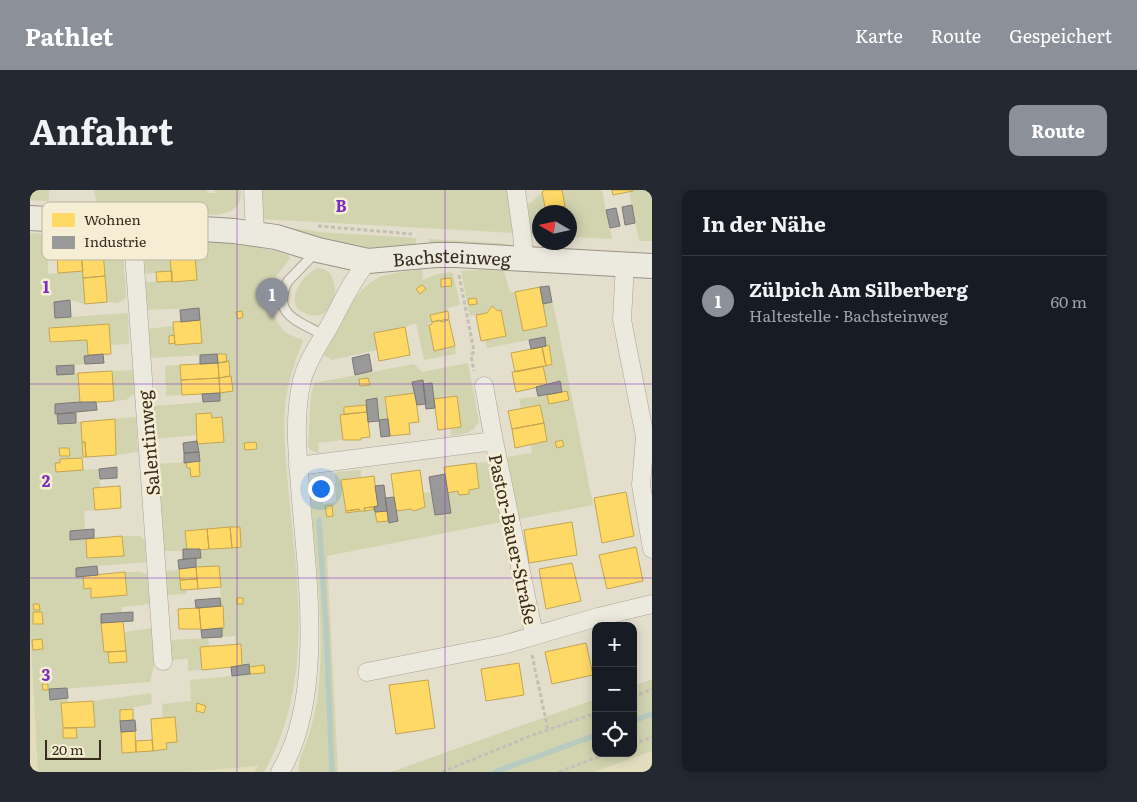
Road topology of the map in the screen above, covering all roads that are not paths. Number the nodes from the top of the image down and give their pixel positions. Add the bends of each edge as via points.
1 (253, 190) edge
2 (516, 190) edge
3 (208, 229) edge
4 (255, 233) junction
5 (318, 250) junction
6 (524, 258) junction
7 (135, 260) edge
8 (368, 261) junction
9 (625, 264) junction
10 (652, 266) edge
11 (324, 335) junction
12 (479, 380) road end
13 (494, 441) junction
14 (298, 466) junction
15 (652, 549) edge
16 (652, 604) edge
17 (531, 636) junction
18 (163, 661) dead end
19 (367, 672) dead end
20 (280, 772) edge

1 - 4 street
2 - 6 street
3 - 4 street, Bachsteinweg
4 - 5 street, Bachsteinweg
5 - 8 street, Bachsteinweg
5 - 11 lane via 288,281 282,302 296,321
6 - 8 street, Bachsteinweg via 436,255
6 - 9 street, Bachsteinweg
7 - 18 street, Salentinweg
8 - 11 street via 352,281
9 - 10 street, Bachsteinweg
9 - 15 street via 622,320 645,437 641,485
11 - 14 street via 310,358 303,379 298,410
12 - 13 street, Pastor-Bauer-Straße
13 - 14 street, Pastor-Bauer-Straße
13 - 17 street, Pastor-Bauer-Straße
14 - 20 street via 310,635 308,670 299,721
16 - 17 street, Pastor-Bauer-Straße
17 - 19 street via 503,646

